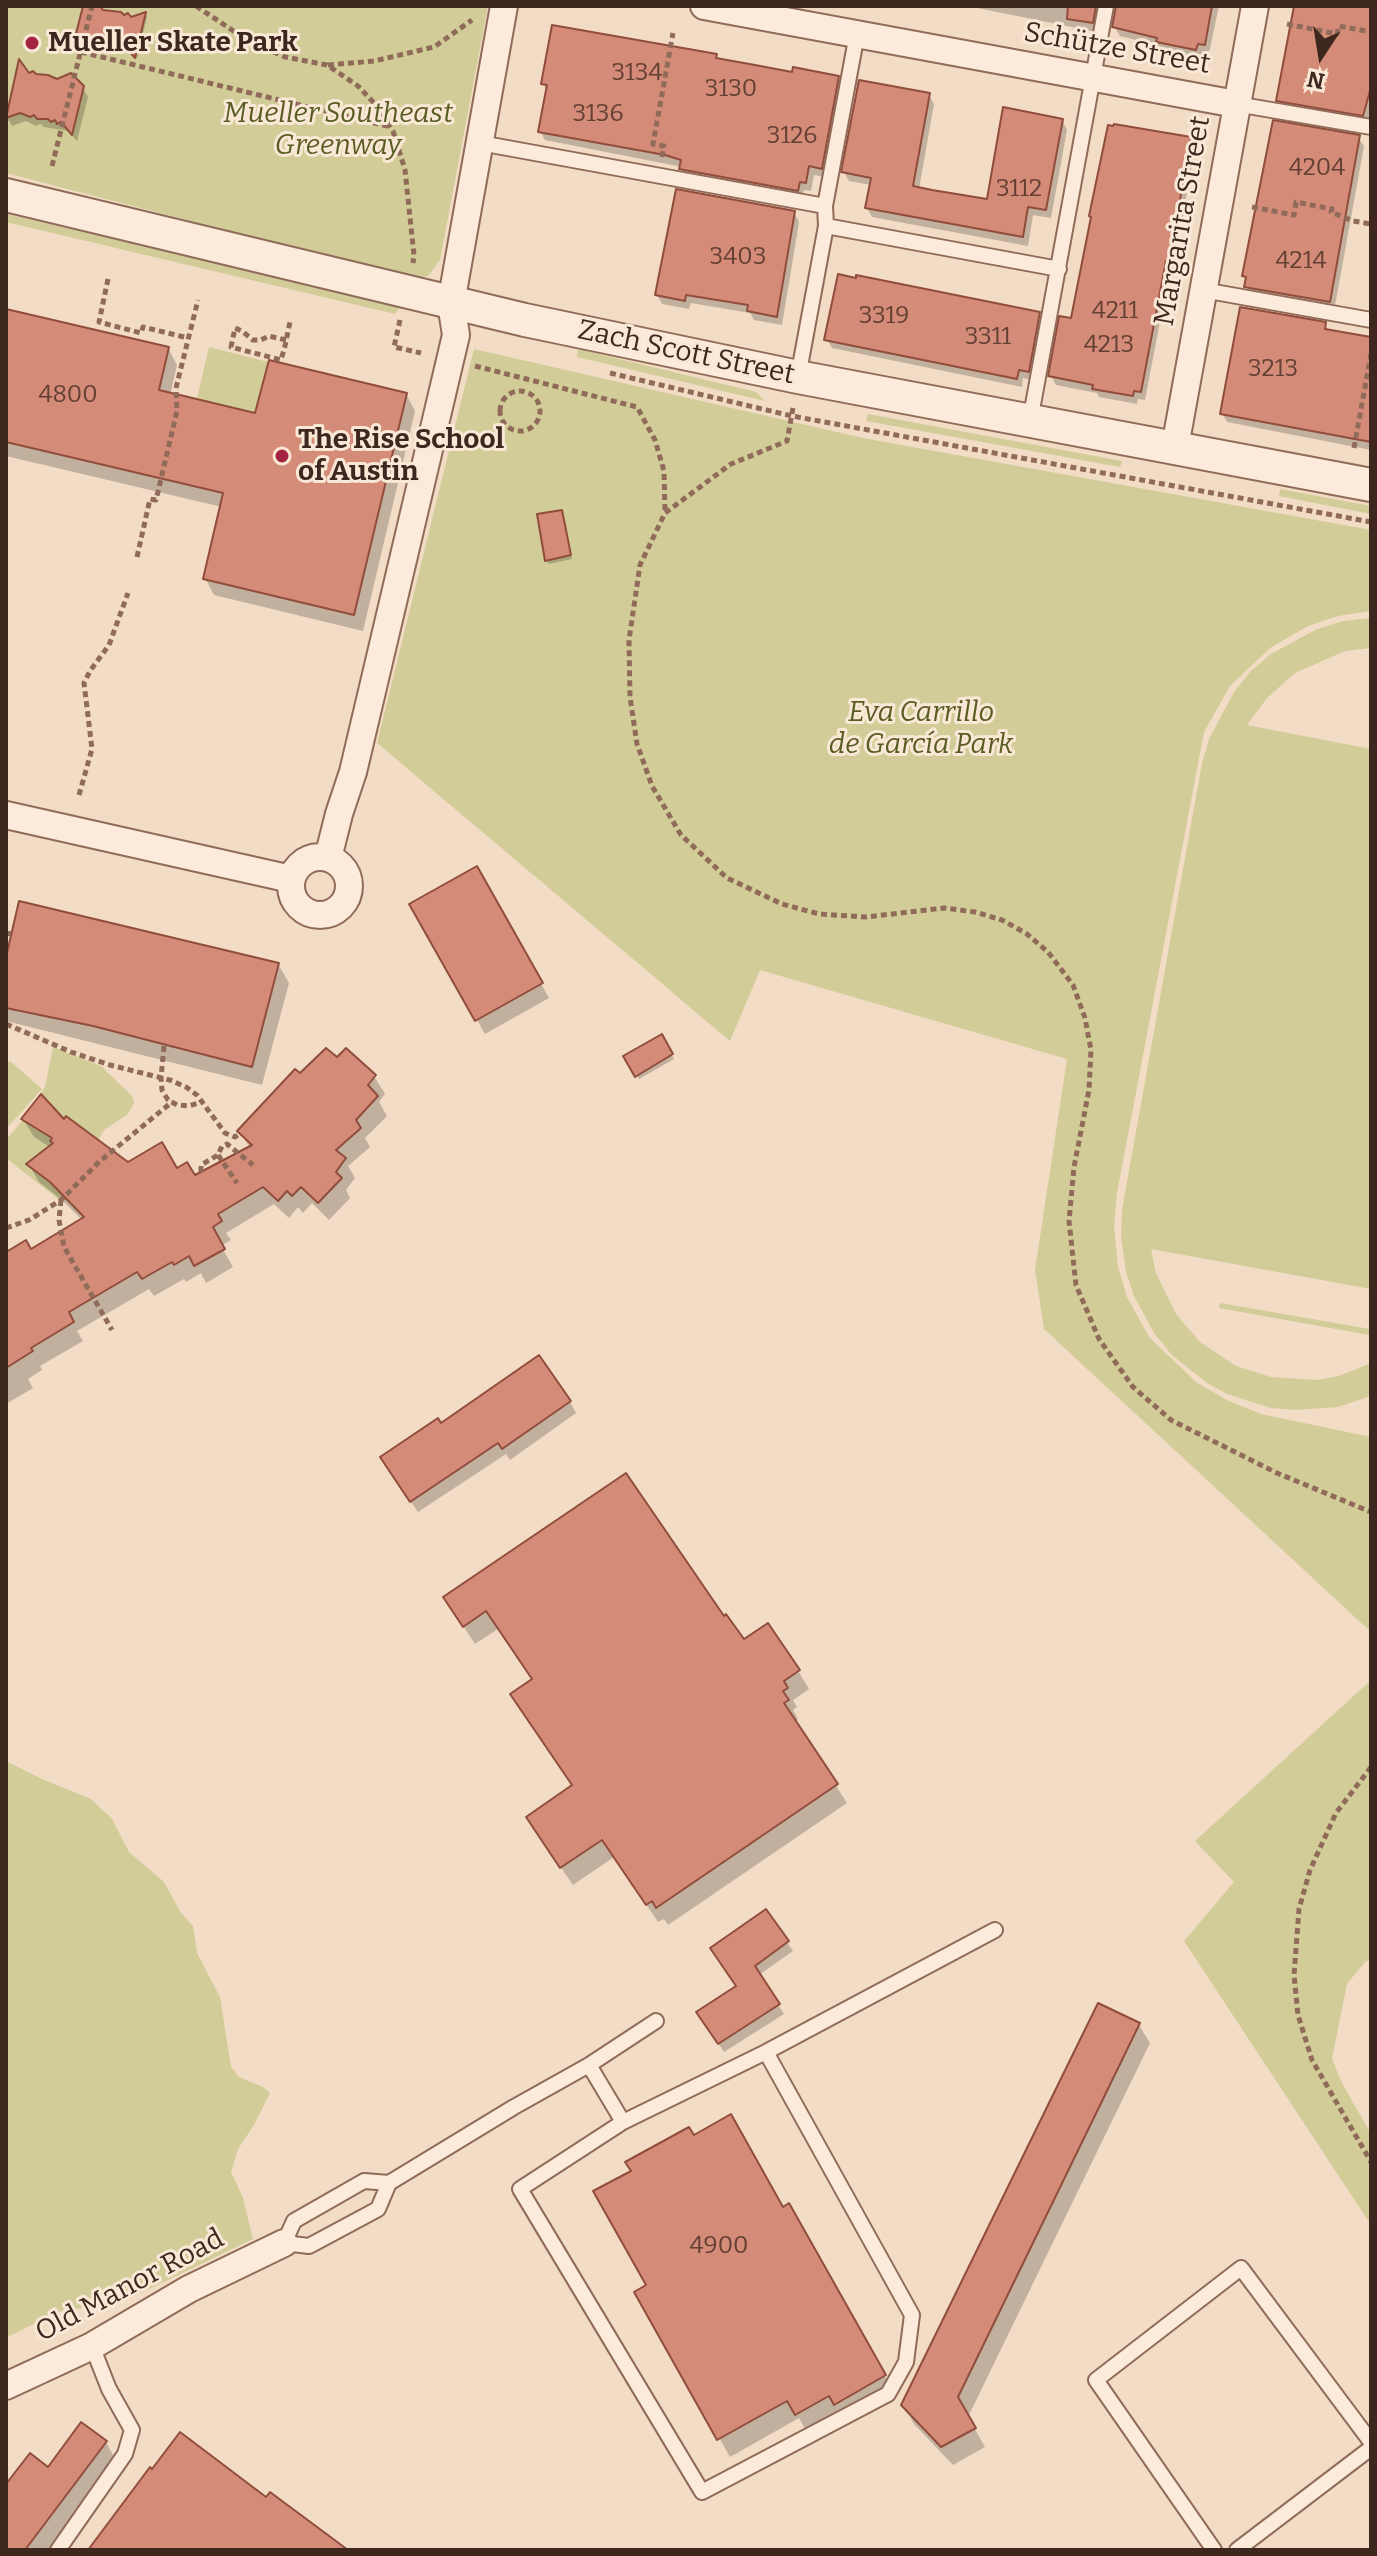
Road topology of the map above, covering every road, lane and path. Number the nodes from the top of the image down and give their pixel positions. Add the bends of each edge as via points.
1 (92, 6) edge
2 (196, 6) edge
3 (504, 6) edge
4 (704, 6) edge
5 (1106, 6) edge
6 (1255, 6) edge
7 (472, 20) dead end
8 (1287, 24) dead end
9 (1371, 32) edge
10 (673, 33) dead end
11 (857, 34) junction
12 (81, 52) junction
13 (327, 65) junction
14 (1092, 78) junction
15 (1236, 104) junction
16 (391, 127) junction
17 (1371, 127) edge
18 (480, 143) junction
19 (52, 166) dead end
20 (659, 176) junction
21 (6, 195) edge
22 (825, 206) junction
23 (1252, 207) dead end
24 (1371, 224) edge
25 (826, 226) junction
26 (414, 255) dead end
27 (1059, 269) junction
28 (108, 279) dead end
29 (1203, 290) junction
30 (198, 300) dead end
31 (451, 303) junction
32 (1371, 320) edge
33 (290, 322) dead end
34 (398, 332) dead end
35 (188, 338) junction
36 (286, 340) junction
37 (421, 353) dead end
38 (1371, 354) edge
39 (470, 365) dead end
40 (511, 375) junction
41 (798, 377) junction
42 (520, 392) junction
43 (1030, 421) junction
44 (787, 441) dead end
45 (1175, 447) junction
46 (1354, 448) dead end
47 (1371, 485) edge
48 (665, 513) junction
49 (137, 557) dead end
50 (128, 593) dead end
51 (79, 795) dead end
52 (6, 815) edge
53 (328, 858) junction
54 (291, 879) junction
55 (6, 1024) edge
56 (164, 1046) dead end
57 (161, 1078) junction
58 (172, 1102) junction
59 (202, 1102) junction
60 (240, 1133) dead end
61 (218, 1155) junction
62 (253, 1165) dead end
63 (201, 1172) dead end
64 (237, 1183) dead end
65 (61, 1200) junction
66 (6, 1228) edge
67 (112, 1330) dead end
68 (1371, 1512) edge
69 (1371, 1767) edge
70 (995, 1930) dead end
71 (656, 2021) dead end
72 (766, 2052) junction
73 (589, 2065) junction
74 (623, 2122) junction
75 (1371, 2162) edge
76 (389, 2183) junction
77 (284, 2243) junction
78 (92, 2346) junction
79 (6, 2386) edge
80 (1371, 2445) edge
81 (58, 2550) edge
82 (1214, 2550) edge
83 (1237, 2550) edge

1 - 12 path
2 - 13 path via 247,40 285,57
3 - 18 street
4 - 11 street, Schütze Street
5 - 14 lane
6 - 15 street, Margarita Street
7 - 13 path via 434,47
8 - 9 path via 1337,34 1339,26
10 - 20 path via 653,144 664,146
11 - 14 street, Schütze Street
11 - 22 lane
12 - 16 path
12 - 19 path
13 - 16 path via 358,86
14 - 15 street, Schütze Street
14 - 27 lane
15 - 17 lane
15 - 29 street, Margarita Street
16 - 26 path via 405,170
18 - 20 lane
18 - 31 street
20 - 22 lane
21 - 31 street, Zach Scott Street
22 - 25 lane
23 - 24 path via 1294,215 1296,202
25 - 27 lane
25 - 41 lane
27 - 43 lane
28 - 35 path via 99,322
29 - 32 lane
29 - 45 street, Margarita Street
30 - 35 path
31 - 41 street, Zach Scott Street
31 - 53 street via 456,335 451,360
33 - 36 path
34 - 37 path via 394,347
35 - 49 path via 174,426
36 - 36 path via 253,340 235,328 231,347 281,360
38 - 46 path
39 - 40 path
40 - 42 path
40 - 48 path via 637,407 664,471
41 - 43 street, Zach Scott Street
42 - 42 path via 536,399 540,410 533,427 520,431 507,426 500,415 503,402
43 - 45 street, Zach Scott Street
44 - 48 path via 731,464
45 - 47 street, Zach Scott Street
48 - 68 path via 640,565 629,640 630,697 637,744 652,786 681,835 727,878 782,904 819,914 866,917 944,908 975,912 1002,920 1048,952 1073,985 1091,1050 1069,1221 1076,1285 1099,1339 1133,1387 1171,1420
50 - 51 path via 109,645 84,683 92,749
52 - 54 street
53 - 54 street via 302,863
53 - 54 street via 349,878 348,897 336,912 307,913 293,899
55 - 57 path via 84,1056
56 - 57 path
57 - 58 path via 162,1090
57 - 59 path via 186,1087
58 - 59 path
58 - 65 path
59 - 60 path via 225,1133
61 - 62 path via 227,1144
61 - 63 path via 201,1165
61 - 64 path
65 - 66 path
65 - 67 path via 64,1247
69 - 75 path via 1336,1813 1310,1870 1299,1909 1294,1975 1298,2015 1312,2060
70 - 72 lane
71 - 73 lane
72 - 74 lane
72 - 74 lane via 912,2315 906,2362 888,2394 702,2492 520,2189
73 - 74 lane
73 - 76 lane
76 - 77 lane via 364,2181 294,2221
76 - 77 lane via 378,2209 309,2246
77 - 78 street, Old Manor Road via 189,2289
78 - 79 street, Old Manor Road
78 - 81 lane via 132,2430 125,2454
80 - 82 lane via 1241,2268 1096,2380
80 - 83 lane

